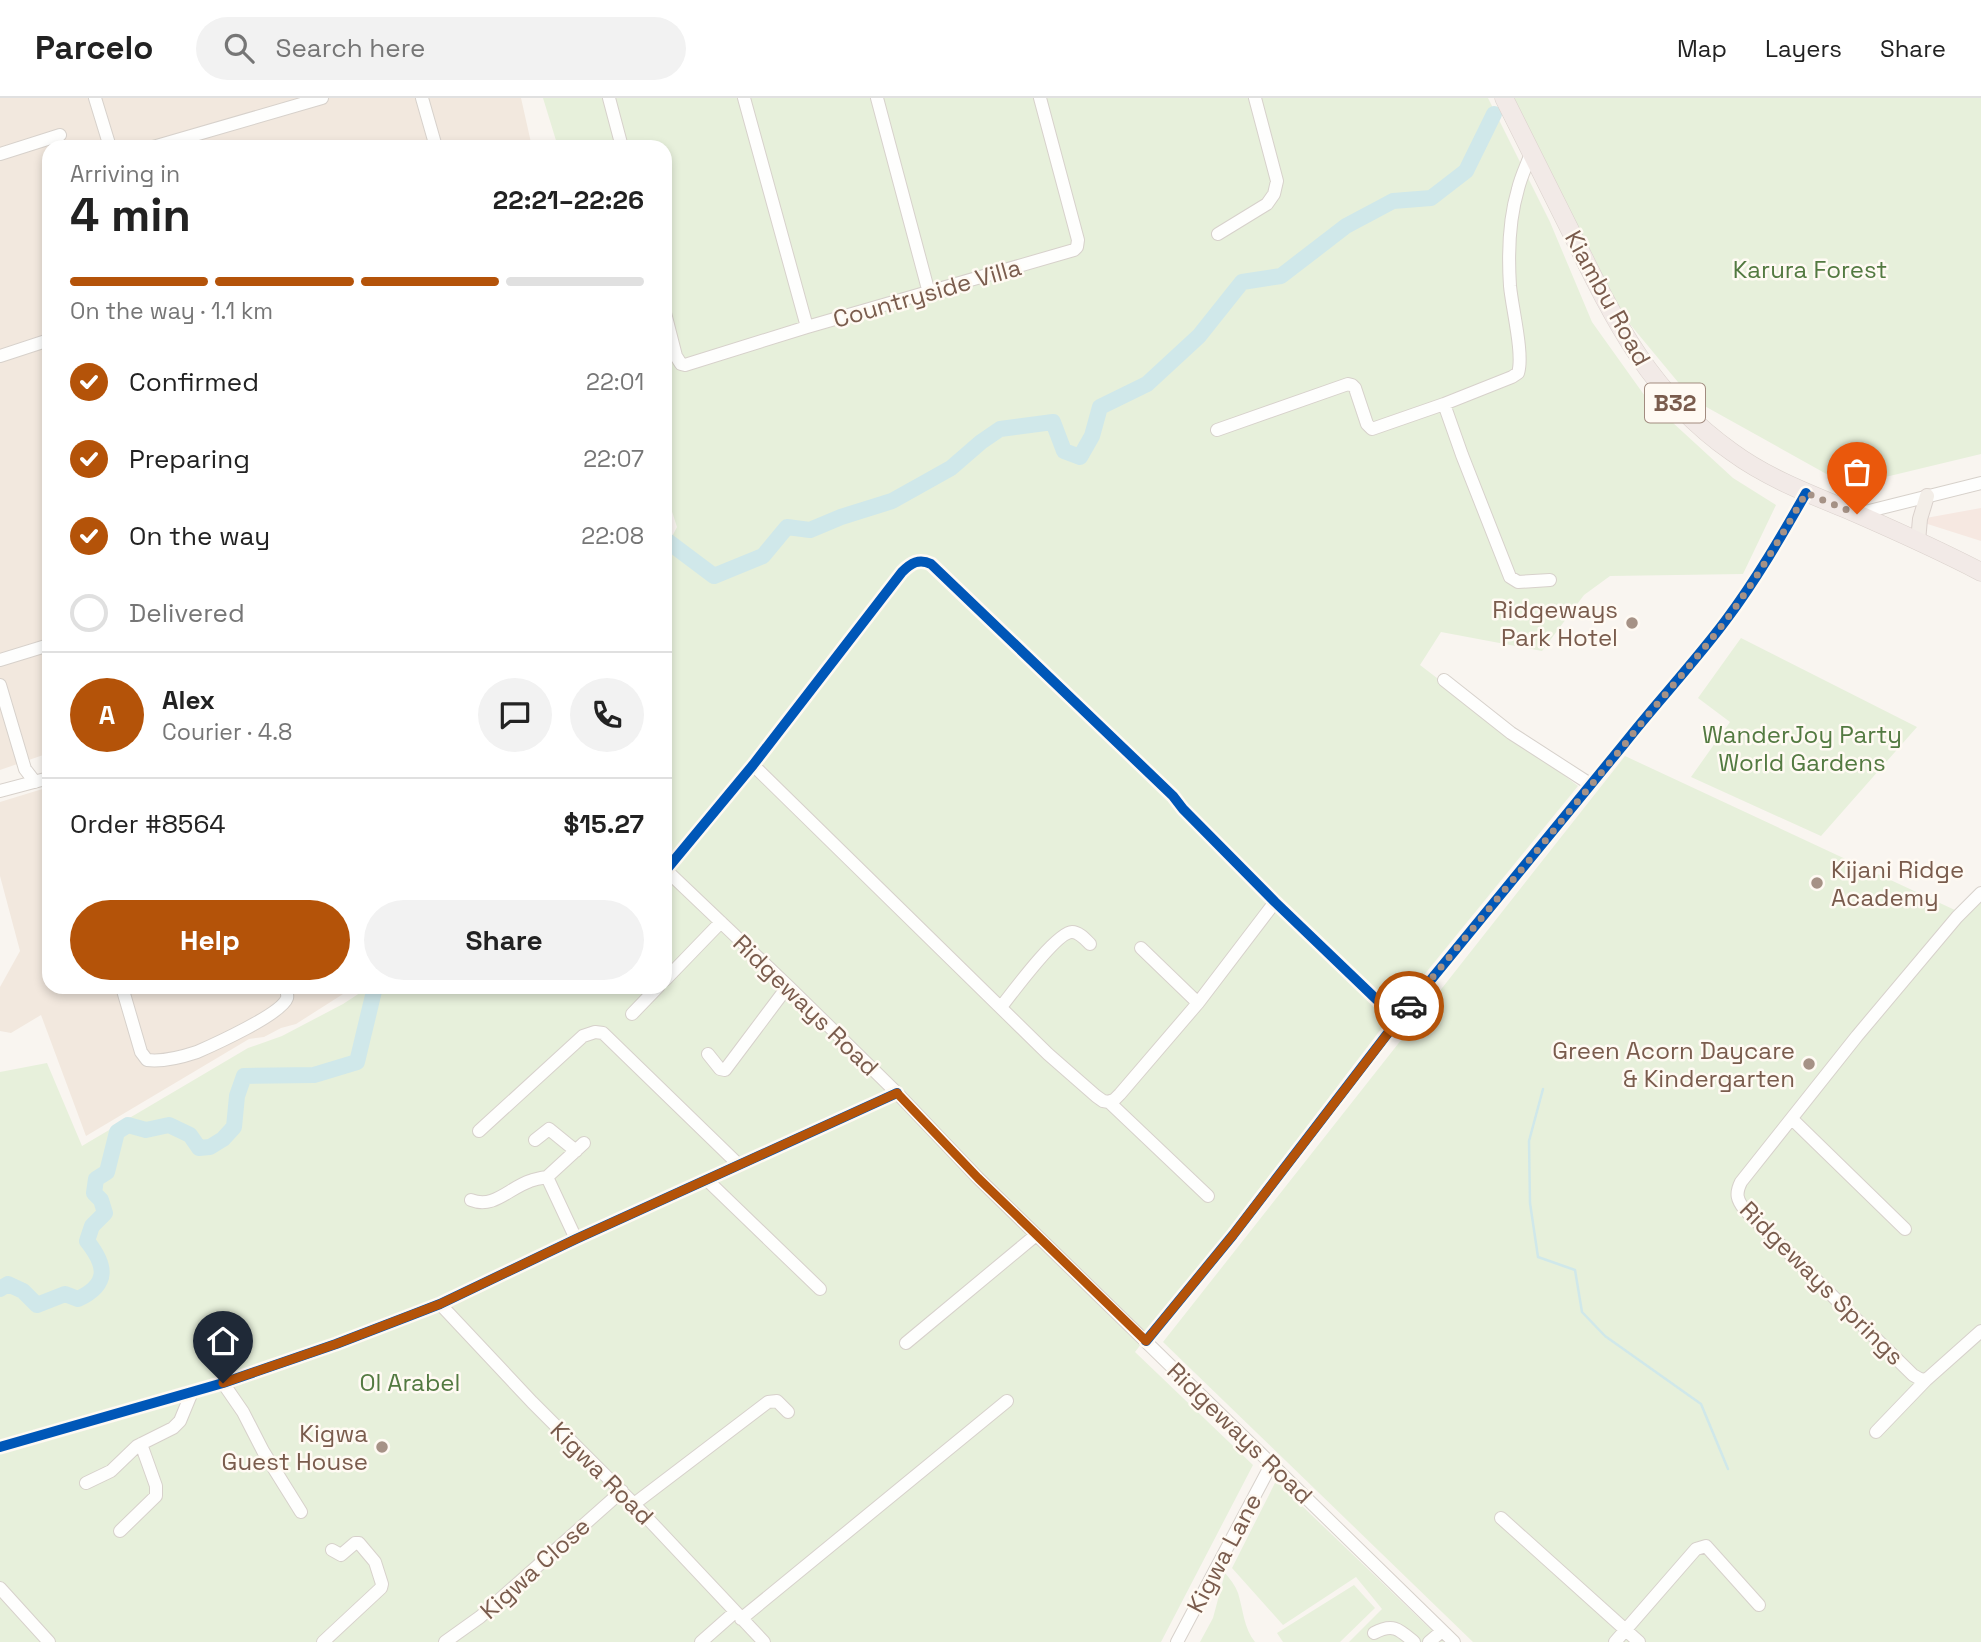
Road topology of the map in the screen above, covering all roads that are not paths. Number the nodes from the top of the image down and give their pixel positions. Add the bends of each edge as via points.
1 (95, 98) edge
2 (322, 98) edge
3 (422, 98) edge
4 (609, 98) edge
5 (744, 98) edge
6 (877, 98) edge
7 (1040, 98) edge
8 (1255, 98) edge
9 (1504, 98) edge
10 (308, 100) edge
11 (60, 135) dead end
12 (42, 140) edge
13 (43, 140) edge
14 (108, 140) edge
15 (176, 140) edge
16 (434, 140) edge
17 (620, 140) edge
18 (0, 153) edge
19 (1531, 153) junction
20 (1218, 234) dead end
21 (929, 293) junction
22 (807, 327) junction
23 (672, 339) edge
24 (42, 342) edge
25 (0, 356) edge
26 (1444, 404) junction
27 (1217, 430) dead end
28 (1981, 483) edge
29 (1806, 493) junction
30 (1927, 496) junction
31 (1857, 514) junction
32 (1918, 541) junction
33 (1981, 572) edge
34 (1550, 580) dead end
35 (42, 647) edge
36 (0, 660) edge
37 (1444, 680) dead end
38 (0, 685) edge
39 (753, 765) junction
40 (42, 780) edge
41 (35, 782) junction
42 (1590, 784) junction
43 (0, 791) edge
44 (672, 863) edge
45 (672, 876) edge
46 (1981, 893) edge
47 (1275, 902) junction
48 (721, 922) junction
49 (1090, 944) dead end
50 (1141, 948) dead end
51 (672, 973) edge
52 (788, 986) junction
53 (124, 994) edge
54 (287, 994) edge
55 (651, 994) edge
56 (1198, 1003) junction
57 (1000, 1007) junction
58 (632, 1014) dead end
59 (1398, 1020) junction
60 (708, 1054) dead end
61 (897, 1093) junction
62 (1109, 1102) junction
63 (1792, 1119) junction
64 (479, 1131) dead end
65 (535, 1140) dead end
66 (738, 1165) junction
67 (547, 1177) junction
68 (707, 1180) junction
69 (1208, 1196) dead end
70 (471, 1200) dead end
71 (1905, 1229) dead end
72 (1036, 1235) junction
73 (576, 1239) junction
74 (820, 1289) dead end
75 (440, 1304) junction
76 (1981, 1331) edge
77 (1146, 1341) junction
78 (906, 1343) dead end
79 (1926, 1380) junction
80 (223, 1383) junction
81 (192, 1392) junction
82 (1007, 1401) dead end
83 (788, 1412) dead end
84 (1875, 1432) dead end
85 (141, 1444) junction
86 (0, 1447) edge
87 (1272, 1463) junction
88 (86, 1483) dead end
89 (622, 1491) junction
90 (635, 1504) junction
91 (301, 1512) dead end
92 (1501, 1518) dead end
93 (120, 1531) dead end
94 (332, 1550) dead end
95 (0, 1588) edge
96 (1759, 1605) dead end
97 (738, 1615) junction
98 (1625, 1629) junction
99 (1442, 1631) junction
100 (1374, 1633) dead end
101 (49, 1642) edge
102 (323, 1642) edge
103 (445, 1642) edge
104 (701, 1642) edge
105 (764, 1642) edge
106 (1177, 1642) edge
107 (1414, 1642) edge
108 (1429, 1642) edge
109 (1454, 1642) edge
110 (1615, 1642) edge
111 (1639, 1642) edge

1 - 14 street
2 - 10 street
3 - 16 street
4 - 17 street
5 - 22 street
6 - 21 street
7 - 21 street, Countryside Villa via 1077,247
8 - 20 street via 1277,181 1274,194 1267,204
9 - 19 highway, Kiambu Road / B32
10 - 15 street
11 - 13 street
12 - 18 street
19 - 26 street via 1513,211 1510,253 1518,373
19 - 29 highway, Kiambu Road / B32 via 1614,318 1655,380 1732,452
21 - 22 street, Countryside Villa
22 - 23 street, Countryside Villa via 685,365 678,361
24 - 25 street
26 - 27 street via 1372,429 1348,384
26 - 34 street via 1510,577 1518,582
28 - 30 street
29 - 31 highway, Kiambu Road / B32
29 - 42 street via 1733,611
30 - 31 street
30 - 32 main road
31 - 32 highway, Kiambu Road / B32
32 - 33 highway, Kiambu Road / B32
35 - 36 street
37 - 42 street via 1511,733
38 - 41 street via 25,769
39 - 44 street
39 - 47 street via 902,572 915,561 926,562 1173,796
39 - 57 street
40 - 41 street
41 - 43 street
42 - 59 street
45 - 48 street, Ridgeways Road
46 - 63 street, Ridgeways Springs
47 - 56 street
47 - 59 street
48 - 51 street
48 - 52 street, Ridgeways Road
49 - 57 street via 1078,933 1065,934
50 - 56 street
52 - 60 street via 725,1070
52 - 61 street, Ridgeways Road
53 - 54 street via 141,1052 148,1060 158,1061 196,1052 265,1018 279,1009
55 - 58 street
56 - 62 street
57 - 62 street via 1096,1096
59 - 77 street
61 - 66 street
61 - 72 street, Ridgeways Road
62 - 69 street
63 - 71 street
63 - 79 street, Ridgeways Springs via 1741,1182 1738,1201 1913,1375
64 - 66 street via 583,1037 603,1033
65 - 67 street via 549,1129 580,1147
66 - 68 street
67 - 70 street via 529,1181 490,1202
67 - 73 street
68 - 73 street
68 - 74 street
72 - 77 street, Ridgeways Road
72 - 78 street
73 - 75 street
75 - 80 street
75 - 89 street, Kigwa Road
76 - 79 street, Ridgeways Springs
77 - 87 street, Ridgeways Road
79 - 84 street
80 - 81 street
80 - 91 street
81 - 85 street via 177,1425
81 - 86 street
82 - 97 street
83 - 90 street via 777,1401 768,1402
85 - 88 street via 111,1471
85 - 93 street via 156,1496
87 - 99 street, Ridgeways Road
87 - 106 street, Kigwa Lane
89 - 90 street, Kigwa Road
89 - 103 street, Kigwa Close via 480,1617
90 - 97 street, Kigwa Road
92 - 98 street
94 - 102 street via 341,1555 359,1543 375,1562 382,1584
95 - 101 street
96 - 98 street via 1706,1546 1700,1547
97 - 104 street
97 - 105 street, Kigwa Road
98 - 110 street
98 - 111 street
99 - 108 street
99 - 109 street, Ridgeways Road
100 - 107 street via 1391,1627

